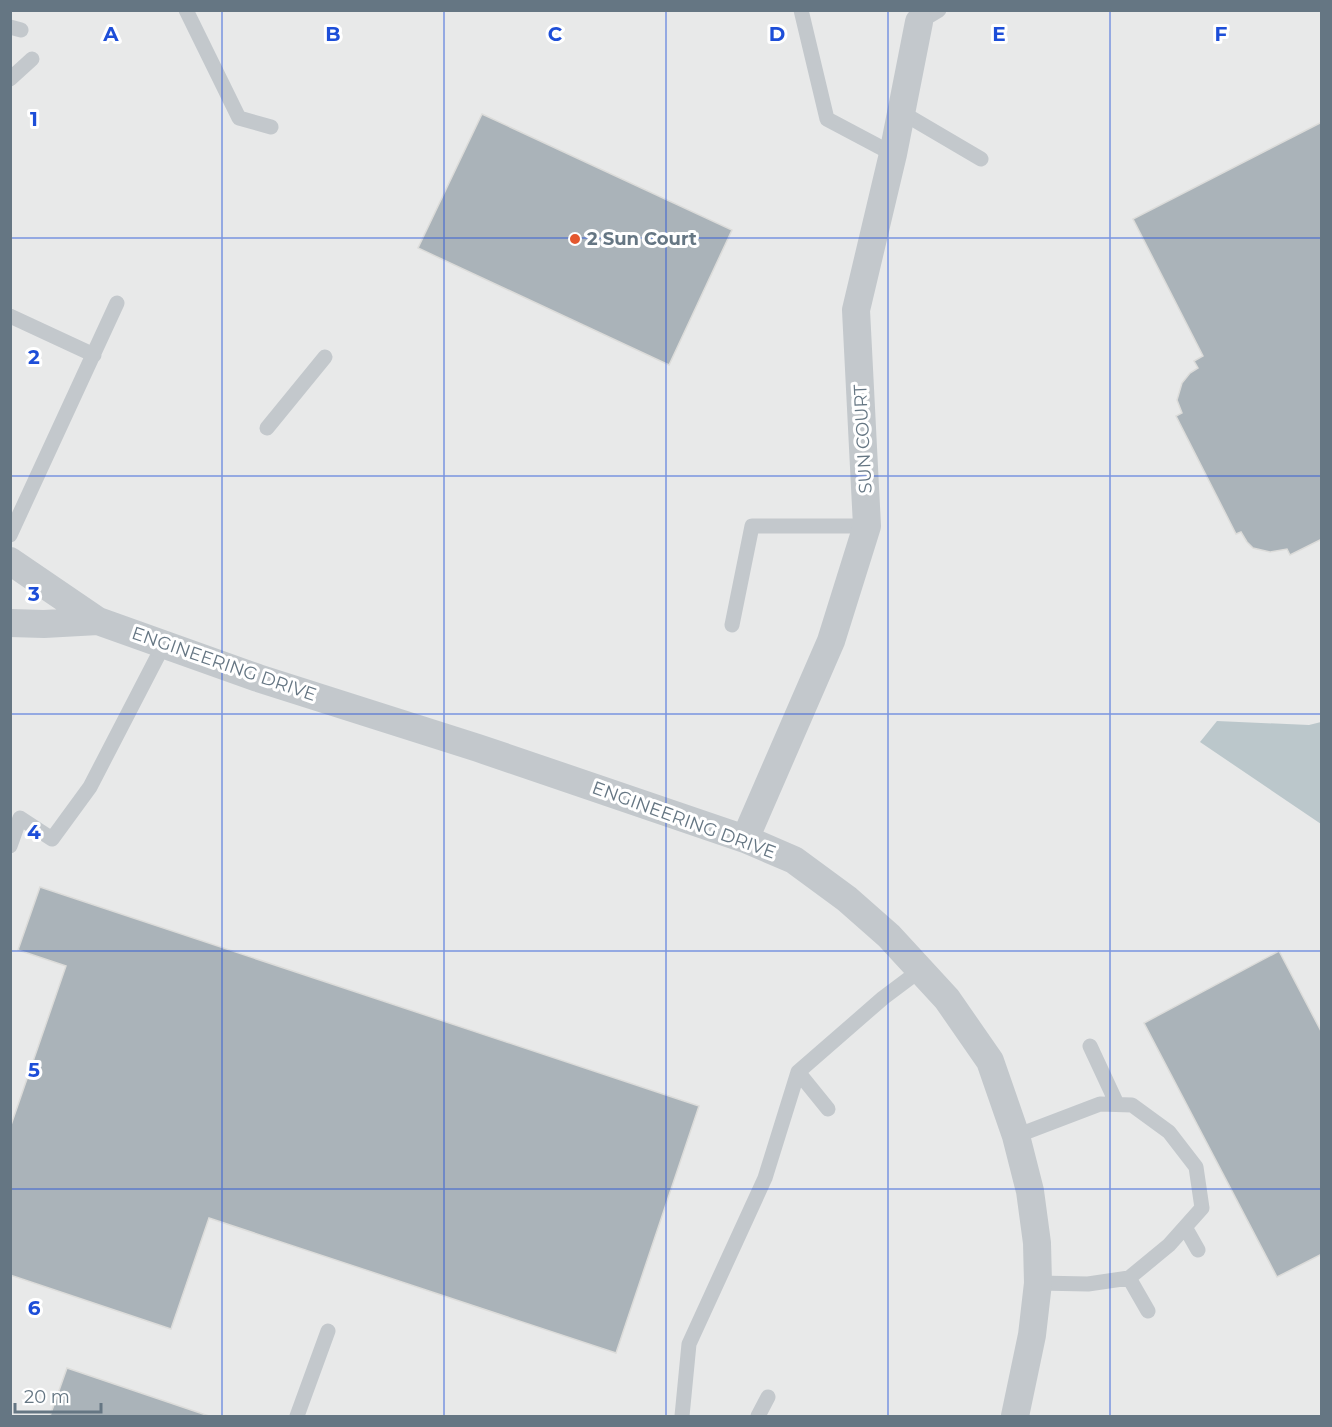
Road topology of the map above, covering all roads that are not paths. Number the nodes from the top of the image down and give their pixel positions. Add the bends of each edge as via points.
1 (186, 10) edge
2 (801, 10) edge
3 (924, 14) edge
4 (32, 59) dead end
5 (10, 79) edge
6 (901, 112) junction
7 (271, 127) dead end
8 (893, 154) junction
9 (981, 159) dead end
10 (117, 303) dead end
11 (10, 316) edge
12 (94, 355) junction
13 (325, 357) dead end
14 (267, 428) dead end
15 (867, 526) junction
16 (10, 535) edge
17 (10, 561) edge
18 (98, 621) junction
19 (10, 623) edge
20 (732, 625) dead end
21 (164, 644) junction
22 (745, 839) junction
23 (10, 846) edge
24 (920, 971) junction
25 (1090, 1046) dead end
26 (798, 1072) junction
27 (1117, 1104) junction
28 (828, 1109) dead end
29 (1016, 1136) junction
30 (1185, 1227) junction
31 (1198, 1250) dead end
32 (1129, 1278) junction
33 (1038, 1282) junction
34 (1148, 1311) dead end
35 (328, 1331) dead end
36 (768, 1397) dead end
37 (297, 1416) edge
38 (681, 1416) edge
39 (758, 1416) edge
40 (1015, 1416) edge

1 - 7 lane via 239,118
2 - 8 lane via 828,119
3 - 6 street, SUN COURT
4 - 5 lane
6 - 8 street, SUN COURT
6 - 9 lane
8 - 15 street, SUN COURT via 856,310
10 - 12 lane
11 - 12 lane
12 - 16 lane
13 - 14 lane
15 - 20 lane via 753,526
15 - 22 street, SUN COURT via 831,641
17 - 18 street, ENGINEERING DRIVE
18 - 19 street, ENGINEERING DRIVE
18 - 21 street, ENGINEERING DRIVE
21 - 22 street, ENGINEERING DRIVE
21 - 23 lane via 90,787 52,839 20,818
22 - 24 street, ENGINEERING DRIVE via 794,860 838,892 889,936
24 - 26 lane
24 - 29 street, ENGINEERING DRIVE via 947,999 990,1061
25 - 27 lane
26 - 28 lane
26 - 38 lane via 765,1178 689,1344
27 - 29 lane via 1100,1104
27 - 30 lane via 1131,1105 1169,1132 1196,1167 1202,1208
29 - 33 street, ENGINEERING DRIVE via 1030,1191
30 - 31 lane
30 - 32 lane
32 - 33 lane via 1088,1284
32 - 34 lane
33 - 40 street, ENGINEERING DRIVE via 1032,1335
35 - 37 lane
36 - 39 lane

